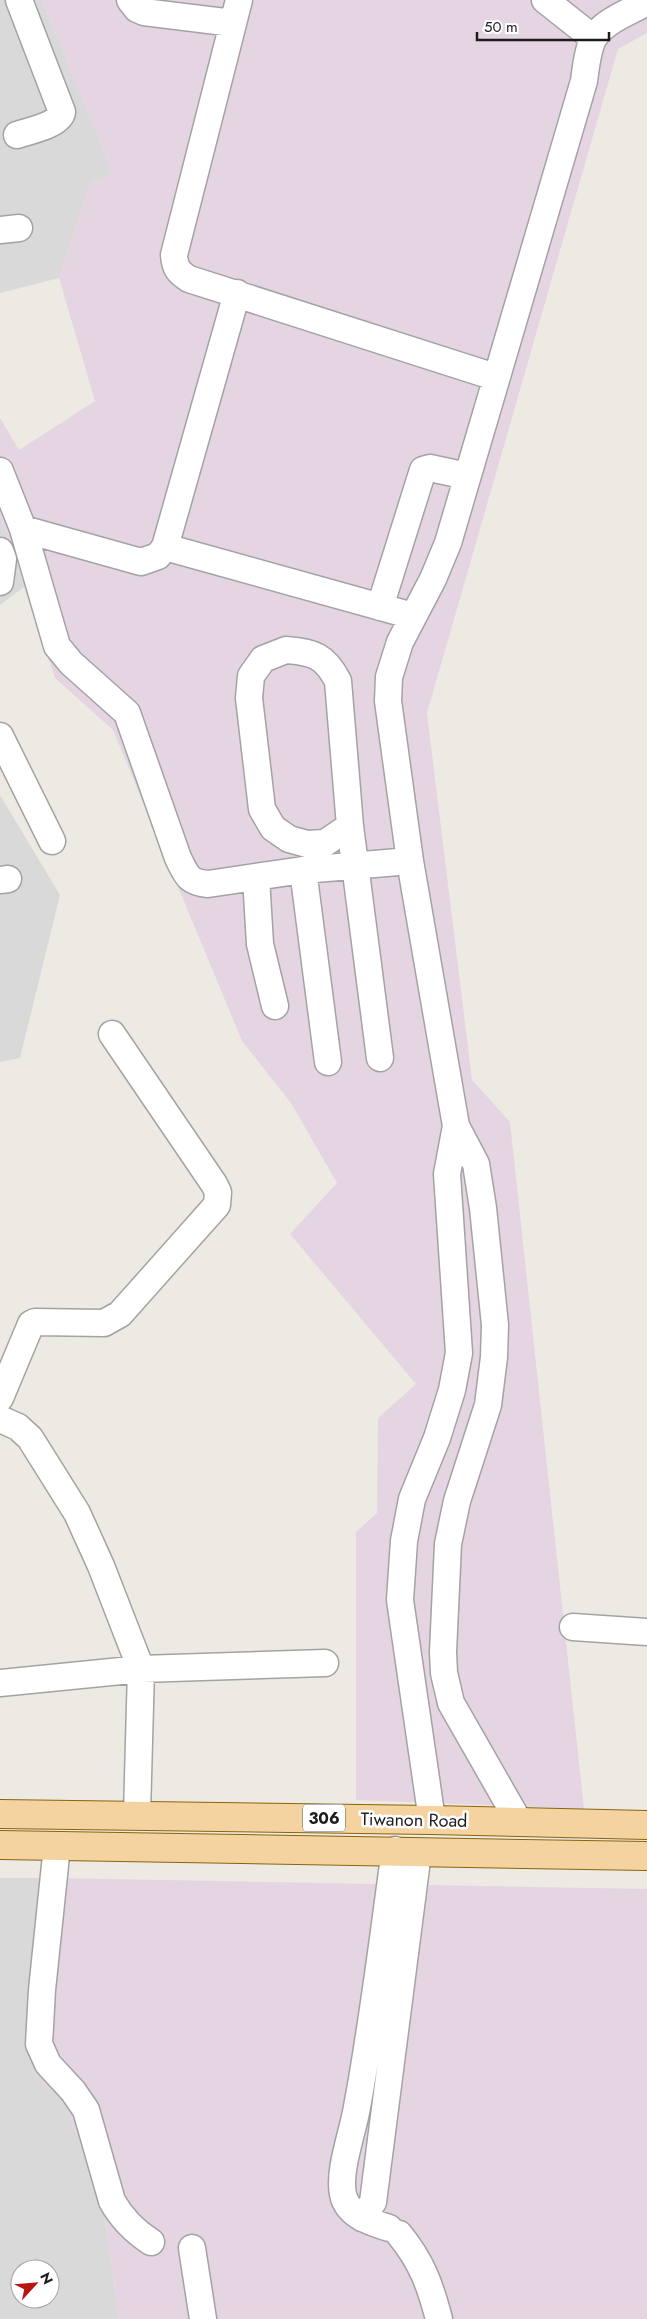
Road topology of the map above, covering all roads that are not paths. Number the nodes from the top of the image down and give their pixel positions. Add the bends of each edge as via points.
1 (19, 0) edge
2 (130, 0) edge
3 (545, 0) edge
4 (647, 2) edge
5 (236, 12) edge
6 (594, 38) junction
7 (17, 135) dead end
8 (237, 293) junction
9 (495, 377) junction
10 (0, 471) edge
11 (467, 476) junction
12 (23, 529) junction
13 (166, 547) junction
14 (0, 551) edge
15 (0, 582) edge
16 (380, 607) junction
17 (413, 616) junction
18 (0, 736) edge
19 (350, 826) junction
20 (52, 842) dead end
21 (325, 843) junction
22 (410, 861) junction
23 (356, 866) junction
24 (329, 869) junction
25 (303, 870) junction
26 (256, 878) junction
27 (275, 1006) dead end
28 (112, 1034) dead end
29 (380, 1058) dead end
30 (328, 1062) dead end
31 (456, 1126) junction
32 (0, 1398) edge
33 (0, 1419) edge
34 (573, 1627) dead end
35 (647, 1632) edge
36 (325, 1663) dead end
37 (141, 1670) junction
38 (410, 1674) junction
39 (444, 1674) junction
40 (0, 1682) edge
41 (0, 1814) edge
42 (138, 1814) junction
43 (432, 1820) junction
44 (518, 1822) junction
45 (647, 1826) edge
46 (0, 1845) edge
47 (57, 1846) junction
48 (407, 1851) junction
49 (647, 1856) edge
50 (362, 2218) junction
51 (151, 2242) dead end
52 (192, 2248) dead end
53 (203, 2319) edge
54 (439, 2319) edge

1 - 7 street via 62,112 56,122
2 - 5 street via 136,9 144,12
3 - 6 street
4 - 6 street via 610,22
5 - 8 street via 174,256 178,272 189,279
6 - 9 street
8 - 9 street
8 - 13 street
9 - 11 street
10 - 12 street
11 - 16 street via 430,468 423,470
11 - 17 street via 448,543
12 - 13 street via 140,562 158,556
12 - 26 street via 57,646 71,663 127,713 187,876 195,883 208,884
13 - 16 street
14 - 15 street via 3,559
16 - 17 street
17 - 22 street via 388,677 388,701
18 - 20 street
19 - 21 street
19 - 21 street via 338,681 329,664 309,652 286,650 263,659 250,676 249,698 262,809 273,828 289,839 308,844
19 - 23 street
21 - 24 street
22 - 23 street
22 - 31 street
23 - 24 street
23 - 29 street
24 - 25 street
25 - 26 street
25 - 30 street
26 - 27 street via 260,944
28 - 32 street via 214,1184 218,1192 217,1205 114,1318 104,1323 31,1324
31 - 38 street via 447,1174 459,1352 452,1390 412,1499 404,1540 400,1600
31 - 39 street via 476,1164 495,1325 488,1404 457,1500 448,1544 442,1652
33 - 37 street via 18,1427 30,1438 77,1513
34 - 35 street
36 - 37 street
37 - 40 street
37 - 42 street
38 - 39 street
38 - 43 street
39 - 44 street via 451,1703
41 - 42 main road, Tiwanon Road / 306
42 - 43 main road, Tiwanon Road / 306
43 - 44 main road, Tiwanon Road / 306
44 - 45 main road, Tiwanon Road / 306
46 - 47 main road, Tiwanon Road / 306
47 - 48 main road, Tiwanon Road / 306
47 - 51 street via 39,2044 48,2064 86,2110 112,2201 135,2232
48 - 49 main road, Tiwanon Road / 306
48 - 50 street via 373,2202
48 - 50 street via 343,2171 343,2194 351,2210
50 - 54 street via 394,2231 416,2254 429,2282
52 - 53 street

